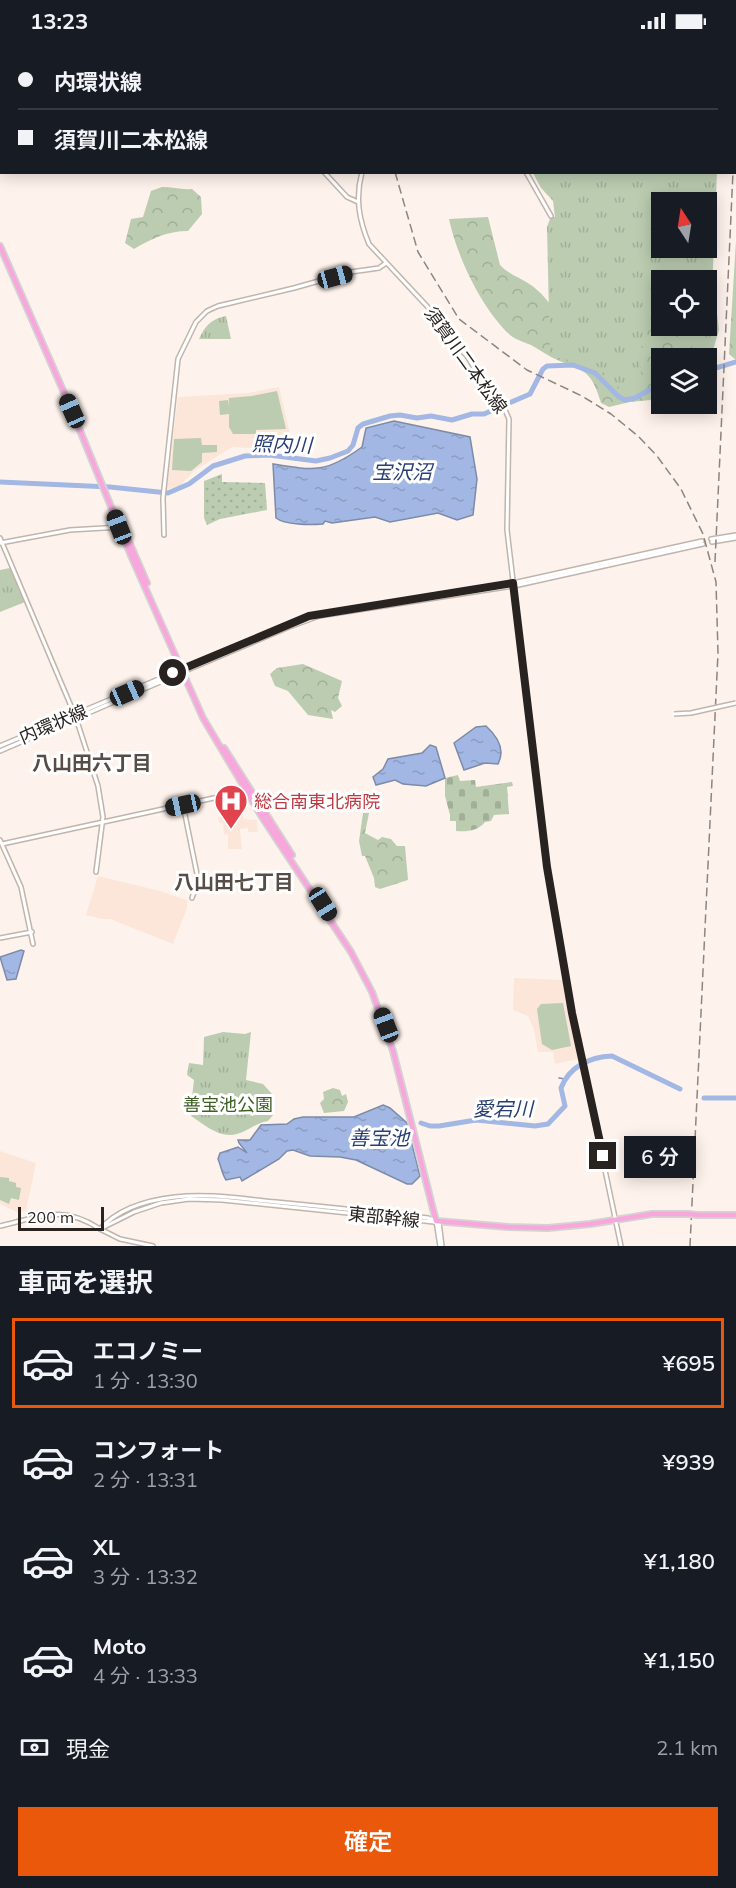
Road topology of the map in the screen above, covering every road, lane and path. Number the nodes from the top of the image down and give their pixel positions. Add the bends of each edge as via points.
1 (326, 174) edge
2 (362, 174) edge
3 (527, 174) edge
4 (358, 202) junction
5 (551, 216) dead end
6 (0, 238) edge
7 (0, 246) edge
8 (386, 263) junction
9 (103, 481) junction
10 (121, 527) junction
11 (164, 535) dead end
12 (736, 536) edge
13 (1, 541) edge
14 (712, 541) dead end
15 (703, 543) dead end
16 (513, 584) junction
17 (736, 703) edge
18 (674, 714) dead end
19 (75, 716) junction
20 (0, 749) edge
21 (249, 791) junction
22 (183, 805) junction
23 (102, 822) junction
24 (1, 842) edge
25 (96, 872) dead end
26 (192, 898) dead end
27 (32, 932) junction
28 (0, 938) edge
29 (33, 944) dead end
30 (736, 1215) edge
31 (615, 1220) junction
32 (437, 1222) junction
33 (0, 1226) edge
34 (100, 1229) junction
35 (153, 1246) edge
36 (441, 1246) edge
37 (621, 1246) edge

1 - 4 street via 349,199
2 - 4 street, 須賀川二本松線
3 - 5 street
4 - 8 street, 須賀川二本松線 via 369,244
6 - 9 highway
7 - 9 highway
8 - 11 street via 379,268 218,306 200,316 178,359 164,490
8 - 16 street, 須賀川二本松線 via 438,318 505,410 509,424 506,515
9 - 10 highway
10 - 13 street
10 - 21 highway via 198,701
12 - 14 street
13 - 19 street
15 - 16 street
16 - 19 street, bridge via 319,616
16 - 31 street, 須賀川二本松線 via 547,867 567,990
17 - 18 street, bridge
19 - 20 street
19 - 23 street via 98,786
21 - 22 street
21 - 32 highway via 373,988 389,1027
22 - 23 street
22 - 26 street via 197,874
23 - 24 street
23 - 25 street
24 - 27 street via 21,887
27 - 28 street
27 - 29 street
30 - 31 highway, bridge via 652,1214
31 - 32 highway via 528,1228
31 - 37 street, 須賀川二本松線
32 - 34 street, 東部幹線 via 372,1211 191,1196 140,1205
32 - 36 street
33 - 34 street via 59,1214 78,1217
34 - 35 street via 120,1239

